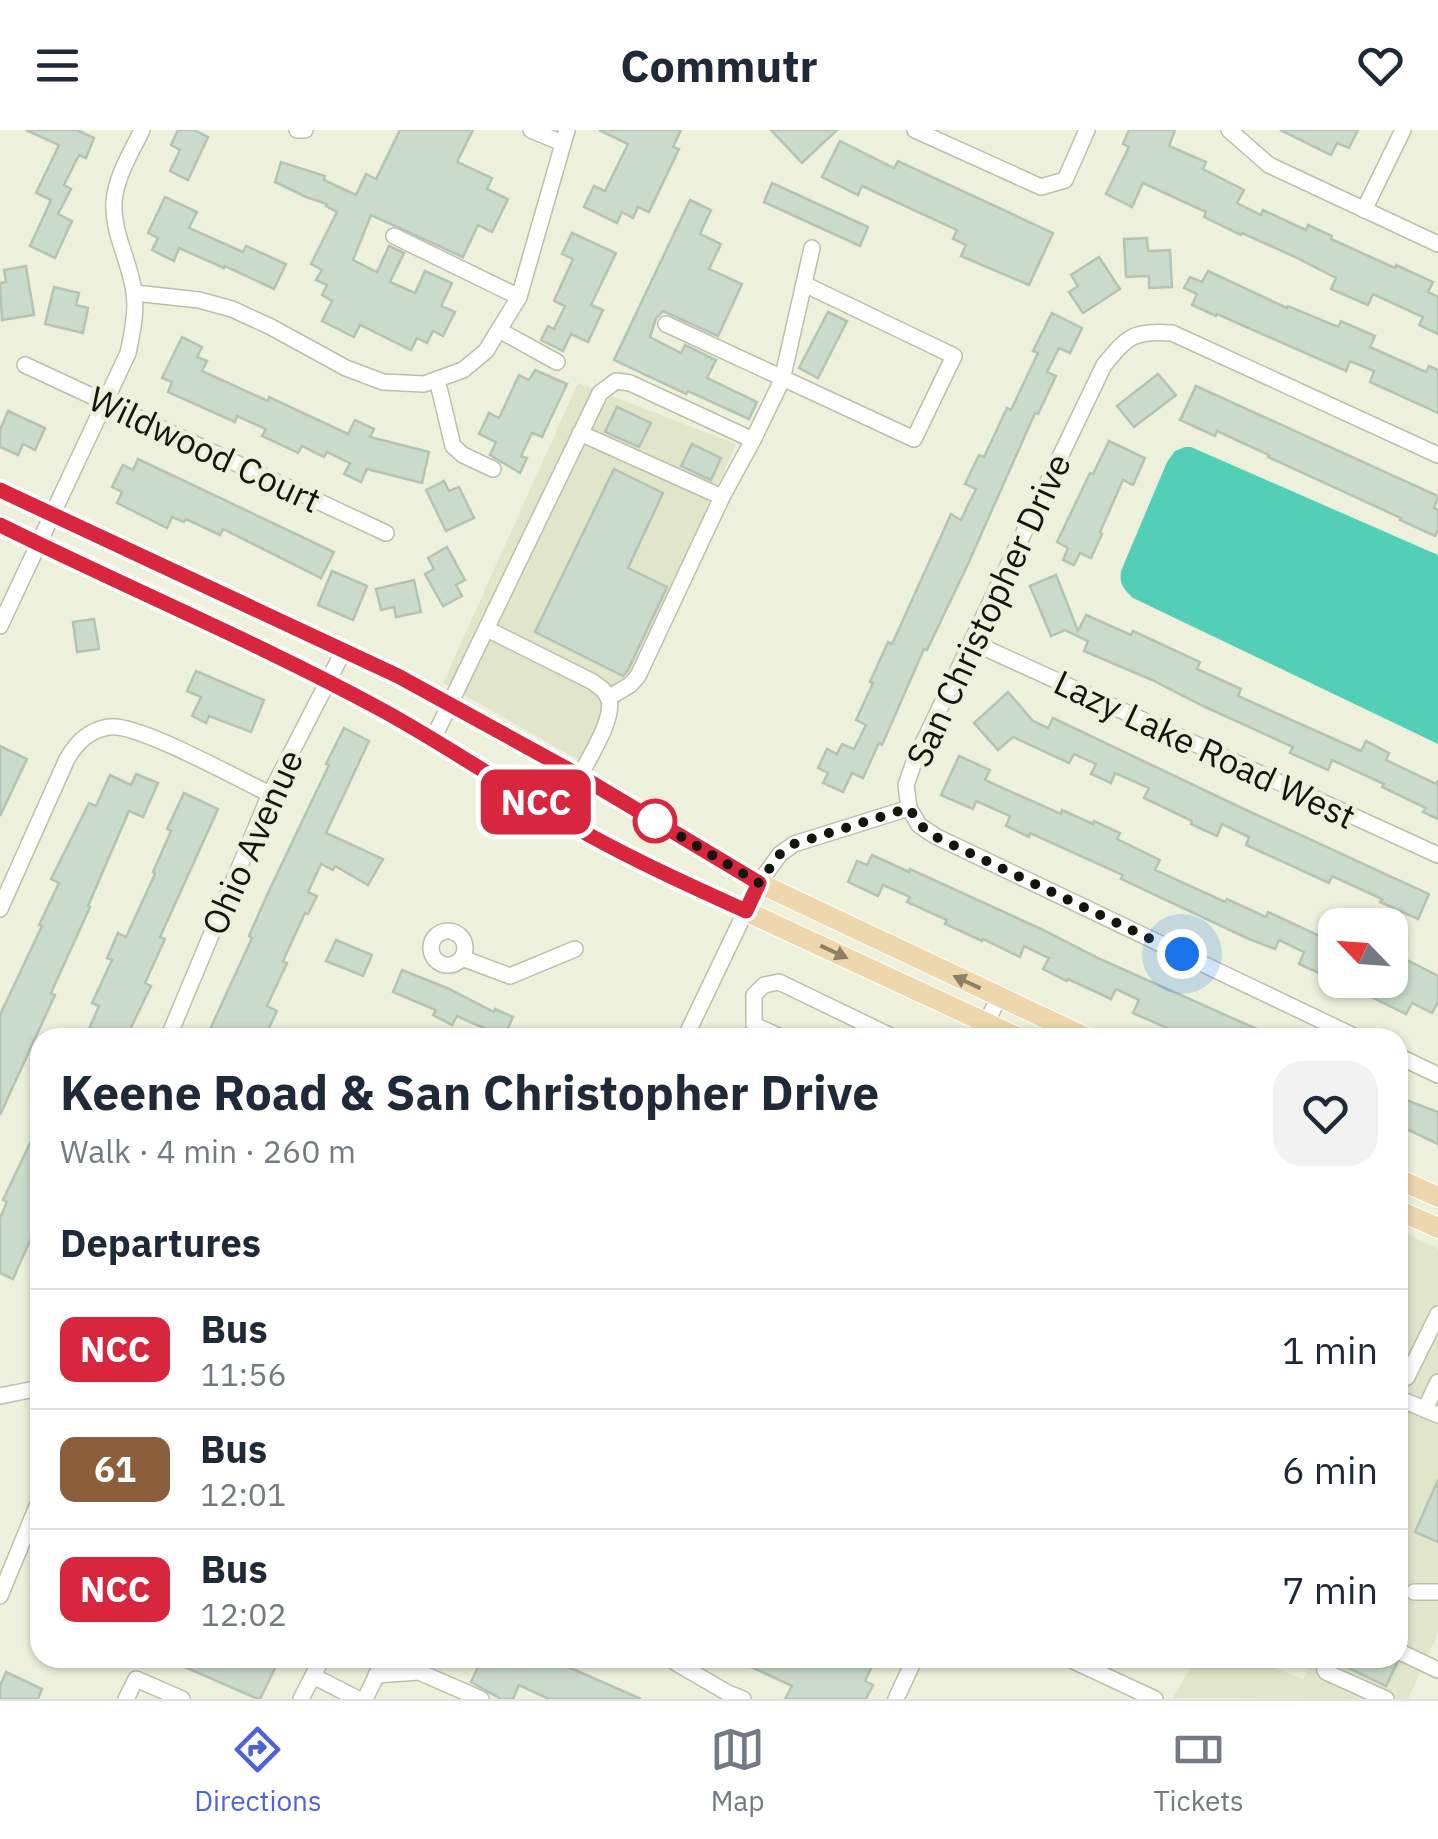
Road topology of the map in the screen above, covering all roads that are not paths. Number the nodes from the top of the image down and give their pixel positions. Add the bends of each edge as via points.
1 (142, 130) edge
2 (297, 130) edge
3 (305, 130) edge
4 (531, 130) edge
5 (916, 130) edge
6 (1087, 130) edge
7 (1229, 130) edge
8 (1403, 130) edge
9 (565, 136) edge
10 (1364, 210) junction
11 (394, 236) dead end
12 (1438, 244) edge
13 (812, 248) dead end
14 (804, 284) junction
15 (135, 294) junction
16 (518, 297) junction
17 (666, 324) dead end
18 (499, 330) junction
19 (557, 362) dead end
20 (25, 365) dead end
21 (437, 380) junction
22 (782, 380) junction
23 (105, 403) junction
24 (580, 433) junction
25 (752, 440) junction
26 (1438, 455) edge
27 (493, 469) dead end
28 (0, 490) edge
29 (722, 498) junction
30 (52, 515) junction
31 (0, 525) edge
32 (386, 533) dead end
33 (38, 544) junction
34 (0, 626) edge
35 (487, 629) junction
36 (972, 642) junction
37 (344, 650) junction
38 (328, 681) junction
39 (608, 698) junction
40 (451, 704) junction
41 (434, 739) junction
42 (580, 776) junction
43 (270, 794) junction
44 (909, 808) junction
45 (1438, 855) edge
46 (759, 883) junction
47 (0, 909) edge
48 (746, 911) junction
49 (574, 948) dead end
50 (462, 958) dead end
51 (999, 996) junction
52 (172, 1028) edge
53 (691, 1028) edge
54 (748, 1028) edge
55 (874, 1028) edge
56 (979, 1028) edge
57 (984, 1028) edge
58 (1050, 1028) edge
59 (1337, 1028) edge
60 (1408, 1061) edge
61 (1438, 1076) edge
62 (1408, 1184) edge
63 (1438, 1197) edge
64 (1408, 1214) edge
65 (1438, 1228) edge
66 (1438, 1314) edge
67 (1408, 1375) edge
68 (1438, 1382) edge
69 (30, 1390) edge
70 (0, 1396) edge
71 (1431, 1412) edge
72 (30, 1523) edge
73 (1414, 1592) dead end
74 (1438, 1592) edge
75 (0, 1596) edge
76 (1408, 1656) edge
77 (317, 1668) edge
78 (380, 1668) edge
79 (684, 1668) edge
80 (910, 1668) edge
81 (1088, 1668) edge
82 (1334, 1668) edge
83 (1438, 1670) edge
84 (376, 1675) junction
85 (313, 1676) junction
86 (732, 1697) edge
87 (126, 1699) edge
88 (182, 1699) edge
89 (301, 1699) edge
90 (362, 1699) edge
91 (481, 1699) edge
92 (896, 1699) edge
93 (1155, 1699) edge
94 (1386, 1699) edge

1 - 15 street via 118,179 114,204
2 - 3 street
4 - 9 street
5 - 6 street via 1041,188 1064,180
7 - 10 street via 1269,164
8 - 10 street
9 - 16 street
10 - 12 street
11 - 16 street
13 - 14 street
14 - 22 street
14 - 22 street via 954,356 914,439
15 - 21 street via 232,309 383,382
15 - 23 street via 128,353
16 - 18 street
17 - 22 street
18 - 19 street
18 - 21 street via 463,370
20 - 23 street, Wildwood Court
21 - 27 street via 454,446
22 - 25 street
23 - 30 street
23 - 32 street, Wildwood Court
24 - 25 street via 600,392 616,382
24 - 29 street
24 - 35 street
25 - 29 street
26 - 36 street, San Christopher Drive via 1172,333 1141,332 1104,365
28 - 30 main road
29 - 39 street via 638,676
30 - 33 street
30 - 37 main road
31 - 33 main road
33 - 34 street
33 - 38 main road
35 - 39 street via 593,682
35 - 40 street
36 - 44 street, San Christopher Drive via 914,762 906,785
36 - 45 street, Lazy Lake Road West
37 - 38 street, Ohio Avenue
37 - 40 main road
38 - 41 main road
38 - 43 street, Ohio Avenue
39 - 42 street via 607,720
40 - 41 street
40 - 42 main road
41 - 48 main road via 588,834
42 - 46 main road
43 - 47 street via 136,730 100,729 81,738 66,758
43 - 52 street, Ohio Avenue
44 - 46 street, San Christopher Drive via 794,844
44 - 59 street via 934,836
46 - 48 street, San Christopher Drive
51 -> 46 main road
48 - 53 street, San Christopher Drive
48 -> 56 main road
49 - 50 street via 510,976
51 - 57 street
51 - 58 main road
54 - 55 street via 754,995 764,984 779,982
60 - 61 street
62 - 63 main road
64 - 65 main road
66 - 67 street
68 - 71 street
69 - 70 street
72 - 75 street
73 - 74 street
76 - 83 street
77 - 85 street
78 - 84 street
79 - 86 street
80 - 92 street
81 - 93 street
82 - 94 street
84 - 90 street
84 - 91 street via 419,1672
85 - 89 street
85 - 90 street
87 - 88 street via 136,1679

